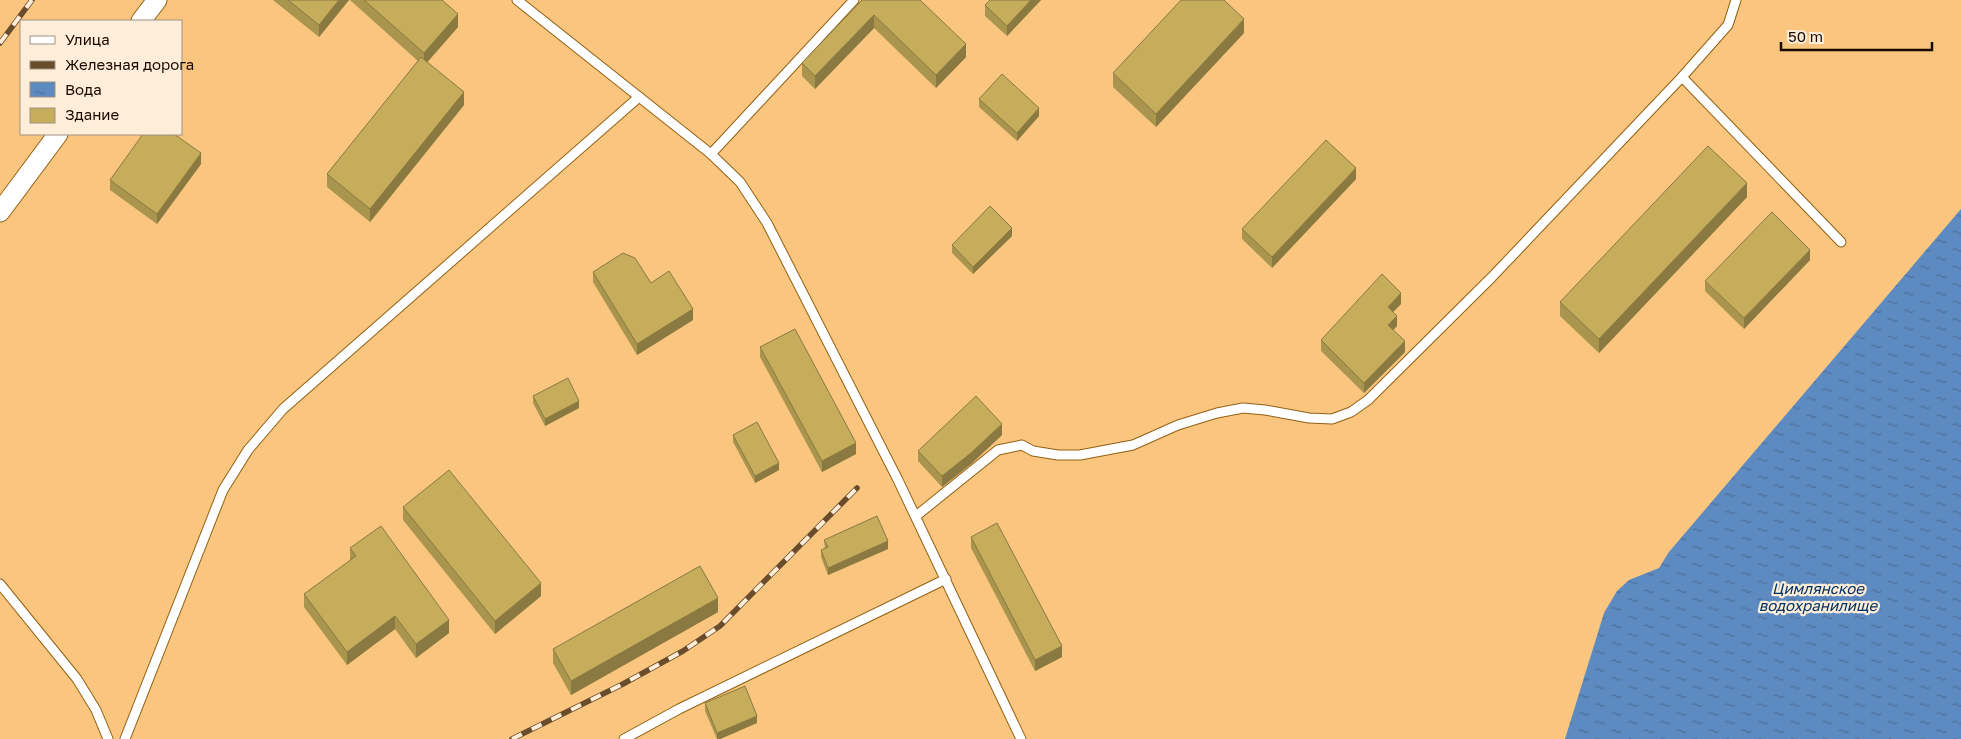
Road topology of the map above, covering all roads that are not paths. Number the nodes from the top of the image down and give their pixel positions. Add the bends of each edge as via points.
1 (157, 0) edge
2 (517, 0) edge
3 (854, 0) edge
4 (1736, 0) edge
5 (142, 20) edge
6 (1682, 77) junction
7 (639, 97) junction
8 (57, 135) edge
9 (712, 154) junction
10 (0, 212) edge
11 (1841, 242) dead end
12 (916, 516) junction
13 (946, 579) junction
14 (0, 584) edge
15 (108, 739) edge
16 (125, 739) edge
17 (624, 739) edge
18 (1021, 739) edge

1 - 5 street
2 - 7 lane
3 - 9 lane
4 - 6 lane via 1728,25
6 - 11 lane
6 - 12 lane via 1492,277 1368,400 1351,412 1332,420 1243,408 1178,426 1134,445 1080,455 1033,451 1022,445 998,450
7 - 9 lane
7 - 16 lane via 283,409 248,450 222,490
8 - 10 street
9 - 12 lane via 740,182 767,223
12 - 13 lane
13 - 17 lane
13 - 18 lane
14 - 15 lane via 78,678

